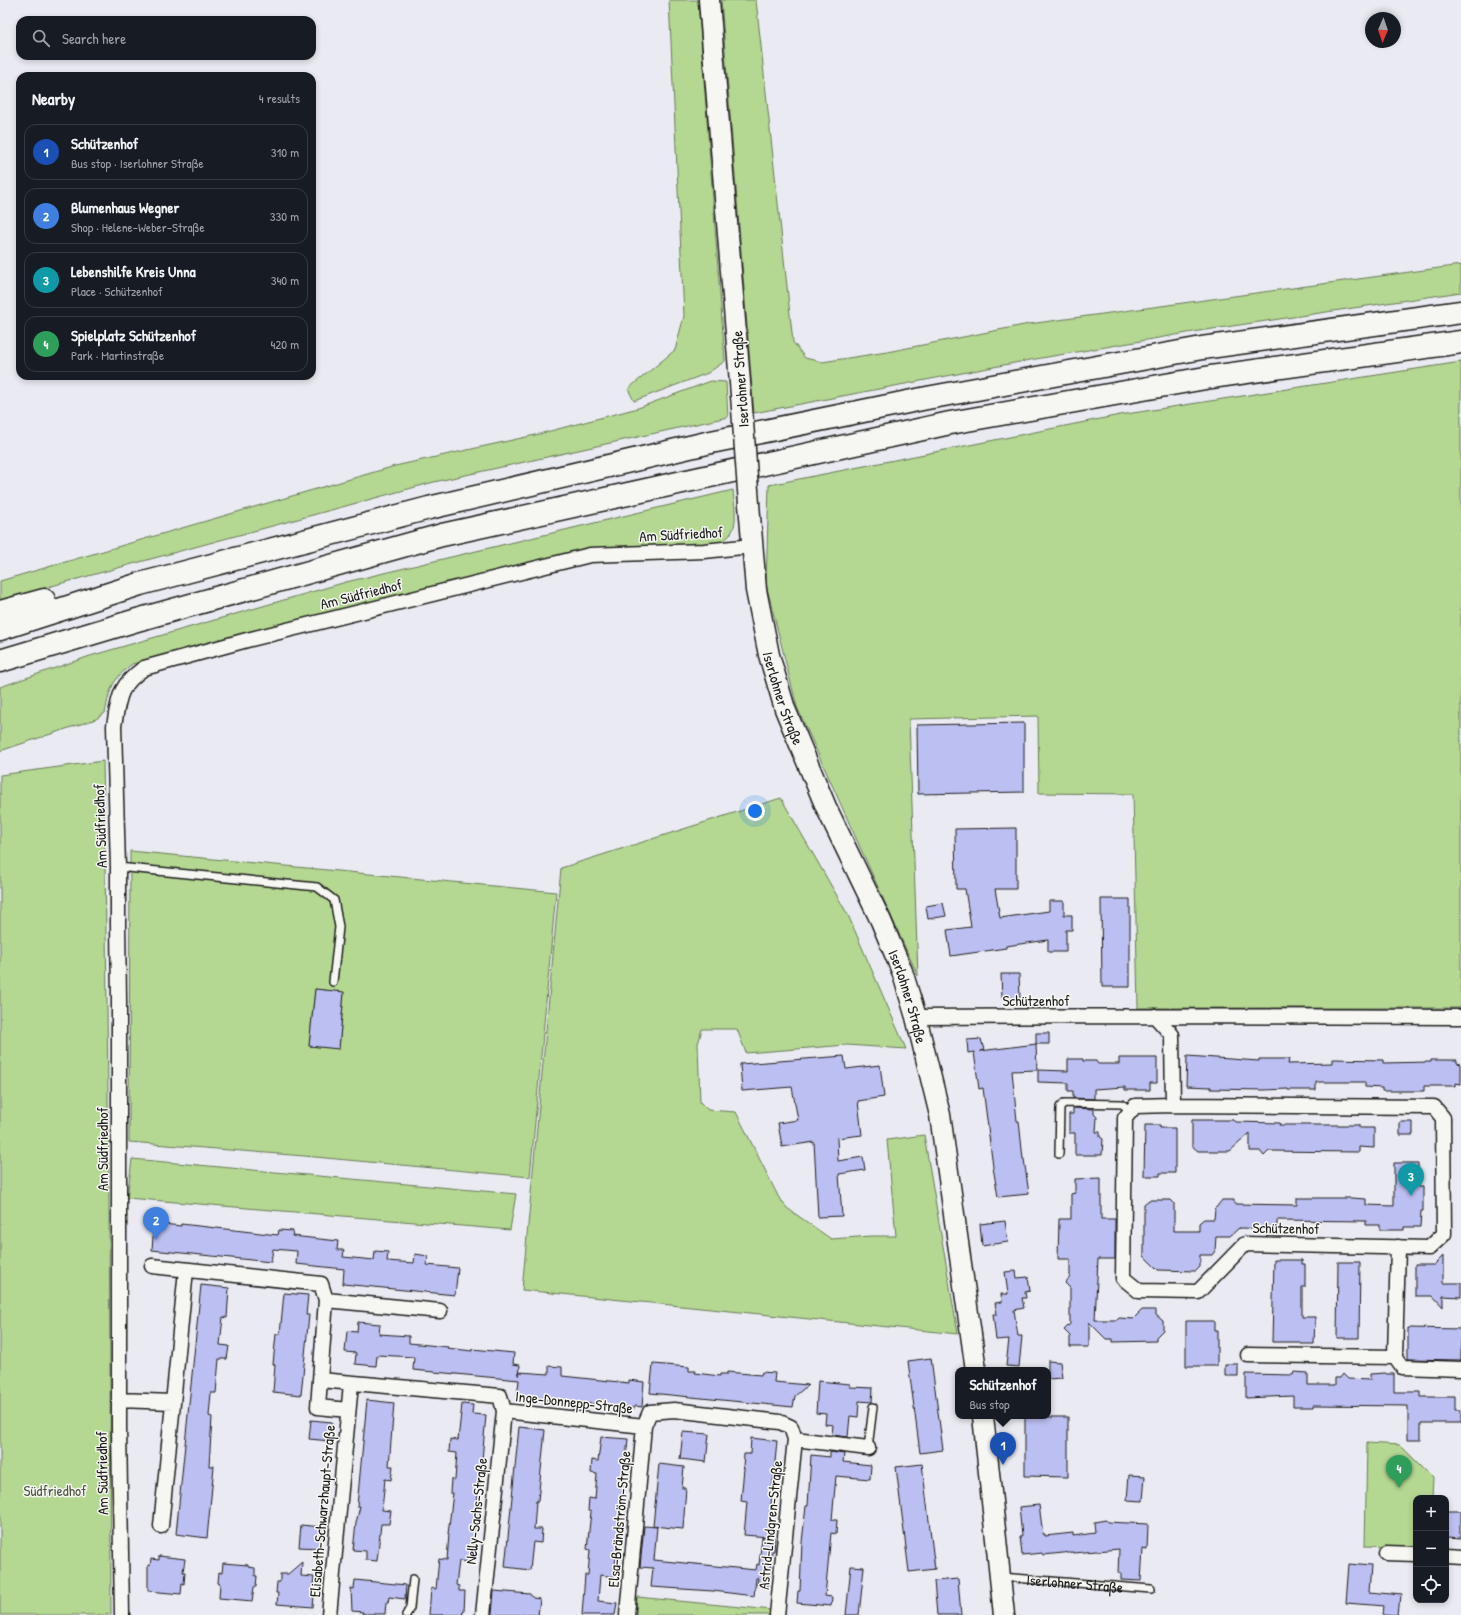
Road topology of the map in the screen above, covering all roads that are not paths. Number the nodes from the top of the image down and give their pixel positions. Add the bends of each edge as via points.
1 (709, 0) edge
2 (1461, 312) edge
3 (1461, 342) edge
4 (752, 546) junction
5 (140, 584) junction
6 (0, 612) edge
7 (0, 629) edge
8 (0, 661) edge
9 (118, 867) junction
10 (333, 982) dead end
11 (1155, 1016) junction
12 (916, 1017) junction
13 (1461, 1017) edge
14 (1173, 1106) junction
15 (1131, 1111) junction
16 (1059, 1154) dead end
17 (1398, 1247) junction
18 (152, 1266) dead end
19 (186, 1270) junction
20 (326, 1300) junction
21 (440, 1311) dead end
22 (1248, 1355) dead end
23 (1395, 1357) junction
24 (976, 1367) edge
25 (1461, 1369) edge
26 (320, 1380) junction
27 (351, 1384) junction
28 (119, 1400) junction
29 (172, 1402) junction
30 (873, 1407) dead end
31 (348, 1410) junction
32 (504, 1412) junction
33 (983, 1419) edge
34 (644, 1426) junction
35 (795, 1440) junction
36 (868, 1448) joint
37 (161, 1526) dead end
38 (1386, 1553) dead end
39 (1413, 1554) edge
40 (1449, 1555) edge
41 (1461, 1556) edge
42 (999, 1576) junction
43 (413, 1579) dead end
44 (1151, 1589) dead end
45 (122, 1615) edge
46 (329, 1615) edge
47 (406, 1615) edge
48 (483, 1615) edge
49 (627, 1615) edge
50 (777, 1615) edge
51 (1004, 1615) edge

1 - 4 main road, Iserlohner Straße, bridge
2 - 5 highway via 1202,348 927,398 750,434 429,508
3 - 8 highway via 1211,376 942,424 442,535
4 - 9 street, Am Südfriedhof via 704,551 590,555 144,668 122,689 115,719
4 - 12 main road, Iserlohner Straße via 756,590 769,655 785,709 826,807 881,921 902,971
5 - 6 highway via 73,592
5 - 7 highway
9 - 10 lane via 317,887 334,900 339,927
9 - 28 street, Am Südfriedhof
11 - 12 street, Schützenhof
11 - 13 street, Schützenhof
11 - 14 street via 1172,1035
12 - 24 main road, Iserlohner Straße via 940,1115
14 - 15 street, Schützenhof via 1135,1106
14 - 17 street, Schützenhof via 1434,1107 1443,1118 1444,1234 1429,1248
15 - 16 lane via 1122,1104 1064,1103 1060,1107
15 - 17 street, Schützenhof via 1125,1118 1123,1278 1139,1291 1198,1292 1245,1244
17 - 23 street
18 - 19 street
19 - 20 street via 321,1284
19 - 29 street
20 - 21 street
20 - 26 street
22 - 23 street
23 - 25 street via 1402,1367
26 - 27 street, Inge-Donnepp-Straße
26 - 31 street, Elisabeth-Schwarzhaupt-Straße via 318,1407
27 - 31 street, Elisabeth-Schwarzhaupt-Straße
27 - 32 street, Inge-Donnepp-Straße via 500,1396
28 - 29 street
28 - 45 street, Am Südfriedhof
29 - 37 street
30 - 36 lane
31 - 46 street, Elisabeth-Schwarzhaupt-Straße
32 - 34 street, Inge-Donnepp-Straße
32 - 48 street, Nelly-Sachs-Straße
33 - 42 main road
34 - 35 street, Inge-Donnepp-Straße via 650,1412 674,1410 780,1422 791,1427
34 - 49 street, Elsa-Brändström-Straße
35 - 36 street
35 - 50 street, Astrid-Lindgren-Straße
38 - 39 street
40 - 41 street
42 - 44 lane, Iserlohner Straße
42 - 51 main road
43 - 47 lane via 410,1608

